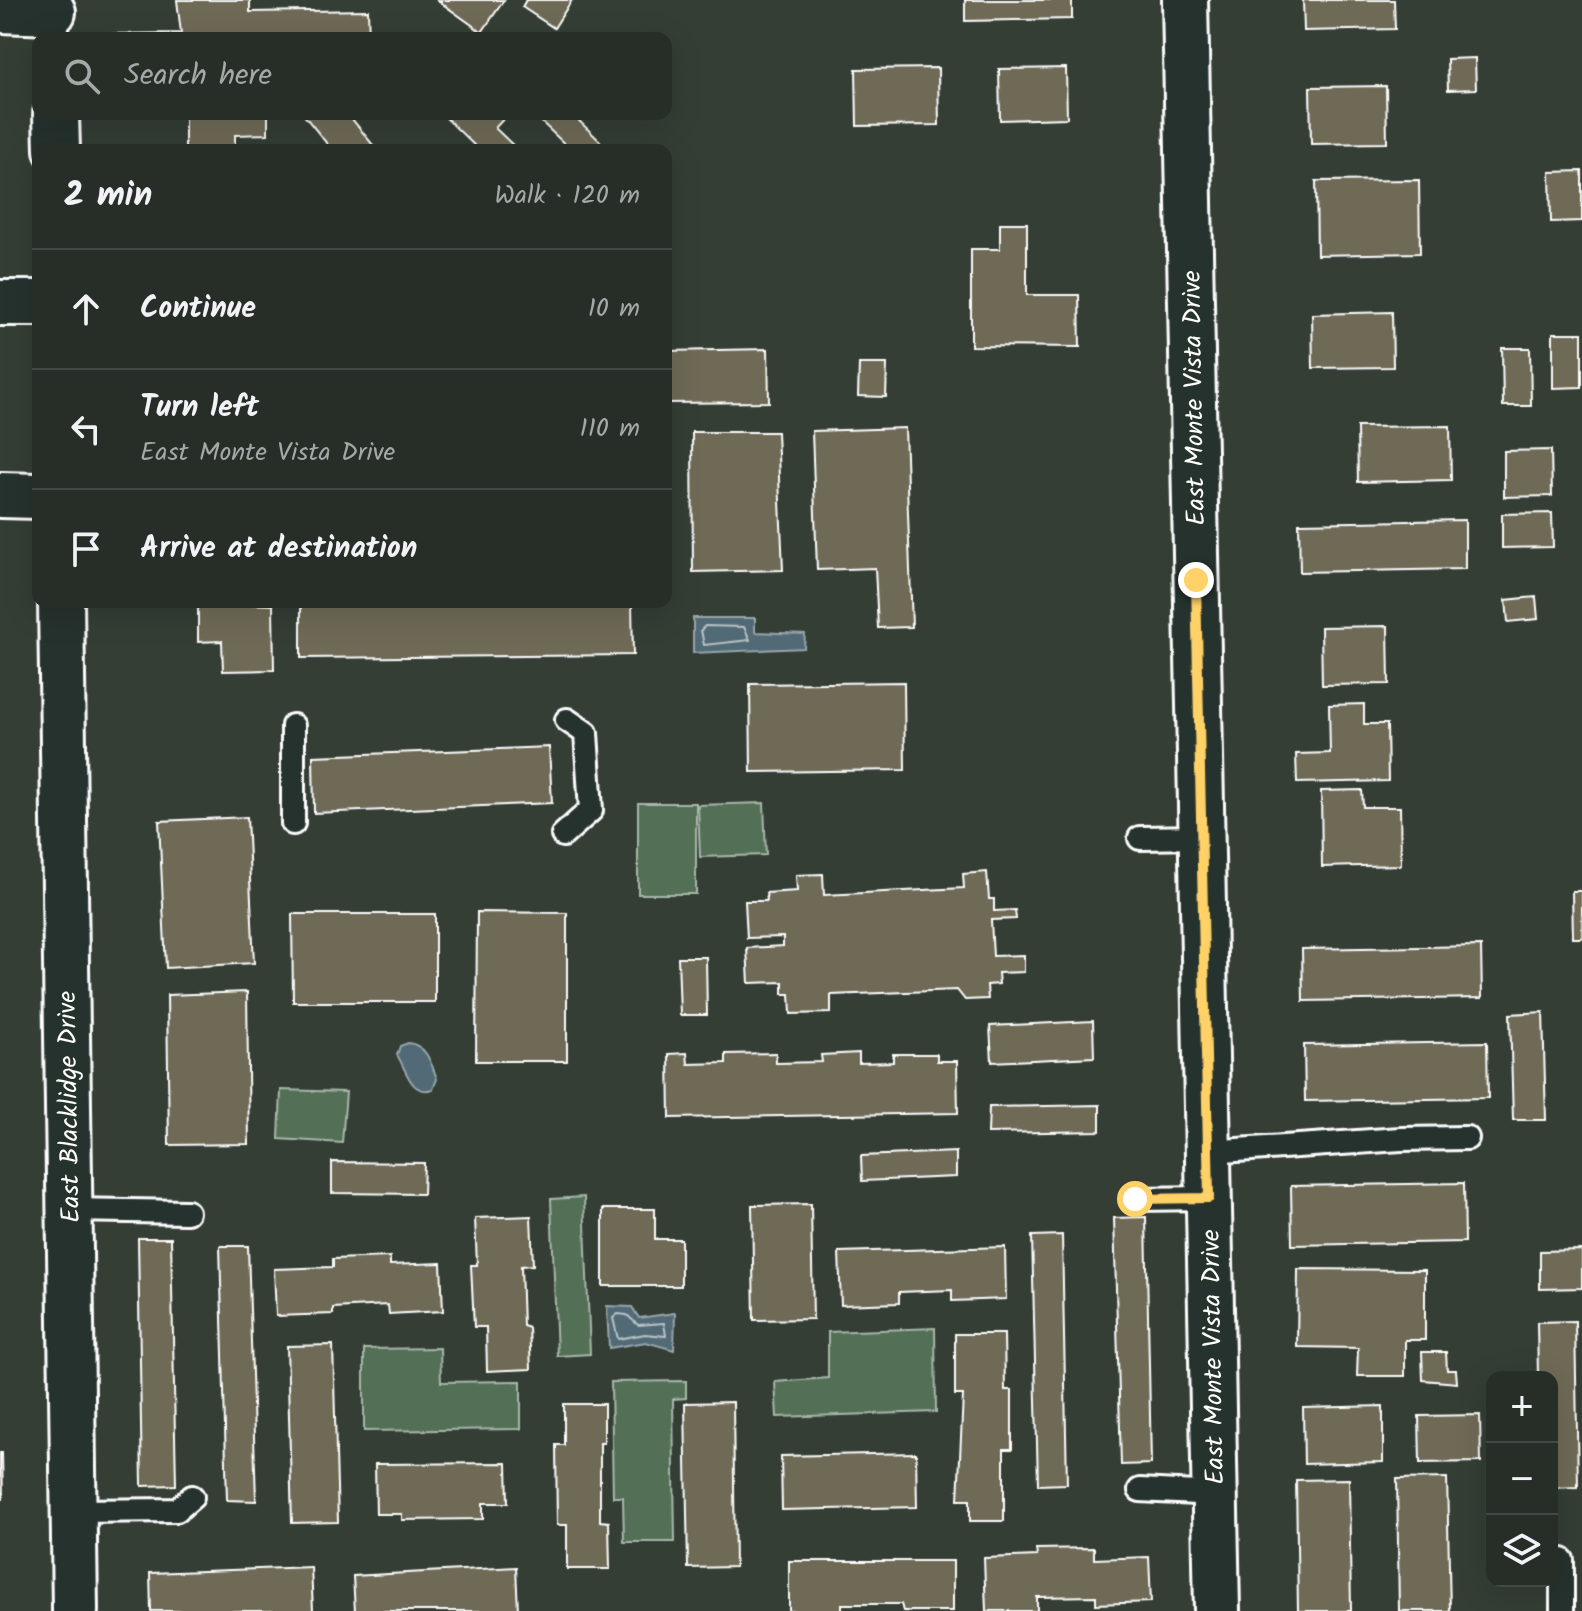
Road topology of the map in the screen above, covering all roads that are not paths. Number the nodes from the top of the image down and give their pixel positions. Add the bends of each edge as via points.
1 (1185, 0) edge
2 (0, 10) edge
3 (53, 17) edge
4 (56, 120) edge
5 (57, 144) edge
6 (0, 303) edge
7 (32, 303) edge
8 (0, 495) edge
9 (32, 496) edge
10 (61, 608) edge
11 (567, 720) dead end
12 (293, 726) dead end
13 (293, 823) dead end
14 (563, 835) dead end
15 (1201, 837) junction
16 (1140, 838) dead end
17 (1467, 1138) dead end
18 (1208, 1152) junction
19 (1209, 1198) junction
20 (1135, 1199) dead end
21 (69, 1210) junction
22 (187, 1212) dead end
23 (1140, 1490) dead end
24 (1215, 1494) junction
25 (192, 1497) dead end
26 (74, 1511) junction
27 (1562, 1560) dead end
28 (75, 1611) edge
29 (1217, 1611) edge
30 (1562, 1611) edge

1 - 15 street, East Monte Vista Drive
2 - 3 street
4 - 5 street
6 - 7 street
8 - 9 street
10 - 21 street, East Blacklidge Drive
11 - 14 lane via 586,733 591,810
12 - 13 lane
15 - 16 lane
15 - 18 street, East Monte Vista Drive
17 - 18 lane
18 - 19 street, East Monte Vista Drive
19 - 20 lane
19 - 24 street, East Monte Vista Drive
21 - 22 lane
21 - 26 street, East Blacklidge Drive
23 - 24 lane
24 - 29 street, East Monte Vista Drive
25 - 26 lane via 177,1510
26 - 28 street, East Blacklidge Drive
27 - 30 lane

